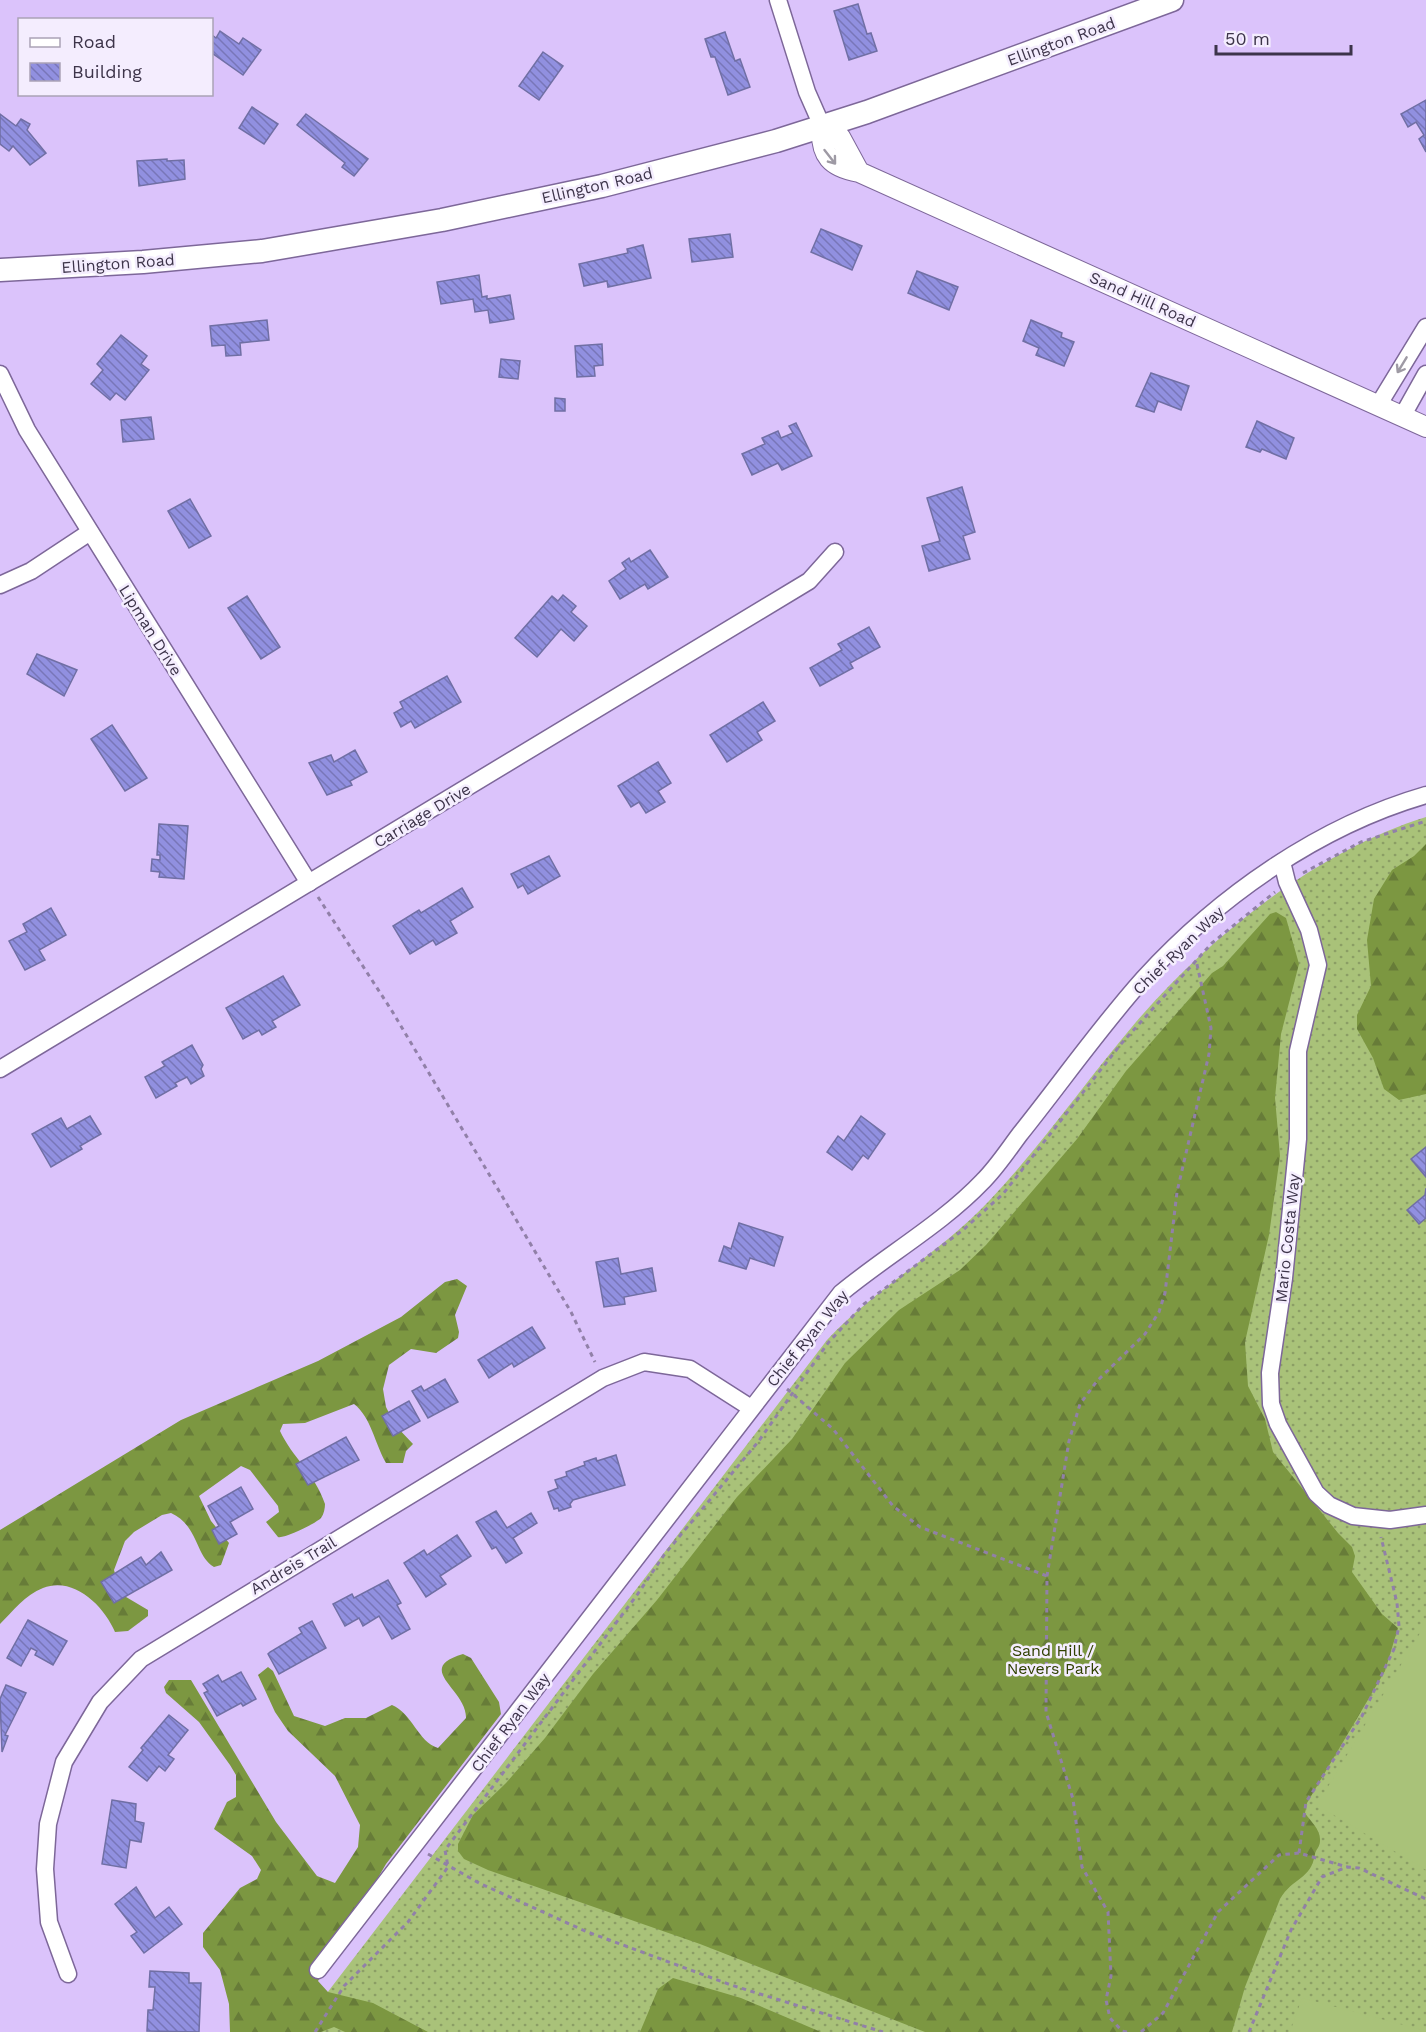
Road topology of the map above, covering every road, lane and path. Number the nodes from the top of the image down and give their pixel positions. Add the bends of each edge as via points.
1 (778, 0) edge
2 (1172, 0) edge
3 (822, 126) junction
4 (0, 270) edge
5 (1426, 327) edge
6 (0, 374) edge
7 (1426, 374) edge
8 (1379, 404) junction
9 (1403, 416) junction
10 (1426, 427) edge
11 (90, 532) junction
12 (835, 552) dead end
13 (0, 585) edge
14 (1426, 795) edge
15 (1426, 821) edge
16 (1282, 862) junction
17 (1287, 882) junction
18 (309, 883) junction
19 (1196, 960) junction
20 (0, 1069) edge
21 (603, 1378) junction
22 (774, 1378) junction
23 (792, 1394) junction
24 (751, 1408) junction
25 (1426, 1515) edge
26 (1375, 1518) junction
27 (1047, 1576) junction
28 (416, 1846) junction
29 (1299, 1853) junction
30 (448, 1867) junction
31 (1347, 1867) junction
32 (1426, 1899) edge
33 (318, 1971) dead end
34 (68, 1974) dead end
35 (315, 2032) edge
36 (883, 2032) edge
37 (1127, 2032) edge
38 (1141, 2032) edge
39 (1249, 2032) edge

1 - 3 street
2 - 3 main road, Ellington Road
3 - 4 main road, Ellington Road via 602,186 442,220 262,251
3 - 8 street, Sand Hill Road via 840,137 859,172
5 -> 8 street
6 - 11 street, Lipman Drive via 27,430
7 - 9 street
8 - 9 street, Sand Hill Road
9 - 10 street, Sand Hill Road
11 - 13 street via 31,571
11 - 18 street, Lipman Drive
12 - 18 street, Carriage Drive via 809,581
14 - 16 street, Chief Ryan Way via 1331,833
15 - 17 path via 1361,842
16 - 17 street, Mario Costa Way
16 - 22 street, Chief Ryan Way via 1214,913 1144,978 983,1181 841,1293
17 - 19 path
17 - 26 street, Mario Costa Way via 1309,930 1318,965 1298,1051 1298,1139 1270,1373 1271,1404 1316,1493 1329,1505 1353,1516
18 - 20 street, Carriage Drive
18 - 21 path via 404,1031 571,1312
19 - 23 path via 1121,1044 1003,1194 963,1230 864,1304 828,1342
19 - 27 path via 1211,1028 1209,1054 1177,1192 1165,1293 1145,1334 1097,1381 1080,1404 1069,1442
21 - 24 street, Andreis Trail via 644,1362 690,1369
21 - 34 street, Andreis Trail via 150,1653 100,1702 64,1762 48,1824 45,1869 49,1922
22 - 23 path
22 - 24 street, Chief Ryan Way
23 - 27 path via 832,1429 893,1506 920,1527
23 - 30 path via 759,1442 664,1555 445,1850
24 - 28 street, Chief Ryan Way
25 - 26 street, Mario Costa Way
26 - 29 path via 1397,1603 1399,1626 1394,1649 1362,1716 1306,1802
27 - 37 path via 1046,1712 1073,1799 1082,1867 1108,1912 1111,1976 1106,2000 1110,2018
28 - 30 path
28 - 33 street, Chief Ryan Way
29 - 31 path
29 - 38 path via 1279,1856 1218,1912 1163,2013
30 - 35 path via 408,1922 344,1986
30 - 36 path via 585,1931 731,1985
31 - 32 path via 1359,1868
31 - 39 path via 1322,1877 1291,1930

